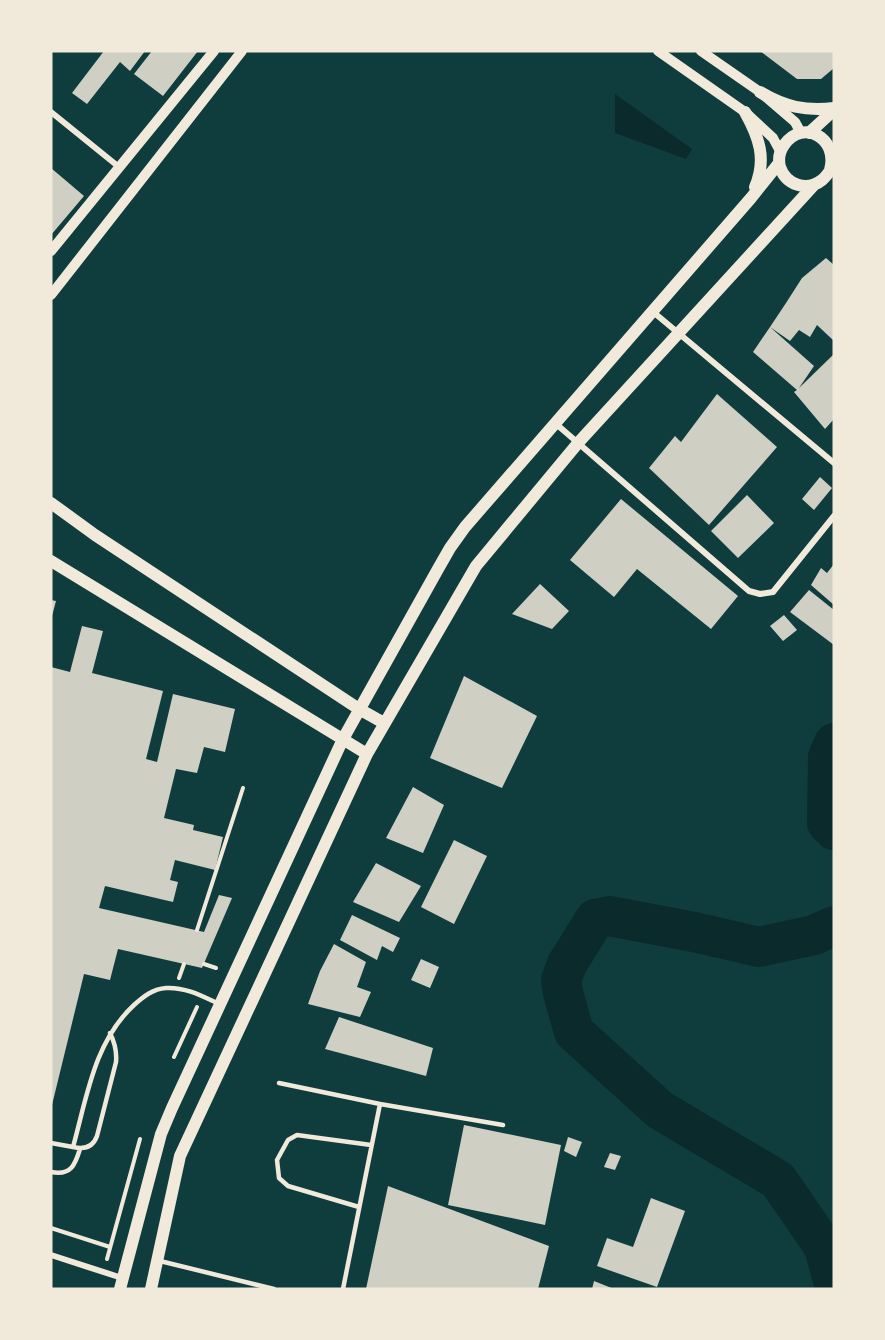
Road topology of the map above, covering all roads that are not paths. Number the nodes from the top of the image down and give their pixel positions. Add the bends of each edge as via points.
1 (214, 51) edge
2 (242, 51) edge
3 (658, 51) edge
4 (701, 51) edge
5 (760, 92) junction
6 (834, 109) edge
7 (51, 112) edge
8 (745, 112) junction
9 (805, 133) junction
10 (780, 157) junction
11 (118, 167) junction
12 (832, 168) edge
13 (814, 185) junction
14 (751, 198) junction
15 (51, 251) edge
16 (51, 295) edge
17 (652, 311) junction
18 (678, 333) junction
19 (555, 423) junction
20 (578, 443) junction
21 (834, 463) edge
22 (51, 502) edge
23 (834, 516) edge
24 (51, 561) edge
25 (359, 709) junction
26 (384, 723) junction
27 (343, 740) junction
28 (367, 754) junction
29 (221, 1004) junction
30 (110, 1033) junction
31 (279, 1083) dead end
32 (380, 1104) junction
33 (503, 1125) dead end
34 (51, 1143) edge
35 (371, 1145) junction
36 (74, 1147) junction
37 (80, 1149) junction
38 (51, 1172) edge
39 (359, 1207) junction
40 (51, 1255) edge
41 (157, 1260) junction
42 (121, 1283) edge
43 (151, 1289) edge
44 (274, 1289) edge
45 (343, 1289) edge

1 - 11 street
2 - 16 street
3 - 8 street
4 - 5 street
5 - 6 main road via 794,107
5 - 9 street
6 - 9 main road
7 - 11 street
8 - 10 street via 773,138
8 - 14 main road via 762,154 760,176
9 - 10 main road via 789,139
9 - 12 main road via 818,135 829,146
10 - 13 main road via 782,172 788,179 795,184
10 - 14 main road
11 - 15 street
12 - 13 main road
13 - 18 main road
14 - 17 main road
17 - 18 street
17 - 19 main road
18 - 20 main road
18 - 21 street
19 - 20 street
19 - 25 main road via 450,548
20 - 23 street via 749,591 773,592
20 - 26 main road via 476,566
22 - 25 main road
24 - 27 main road
25 - 26 main road
25 - 27 main road
26 - 28 main road
27 - 28 main road
27 - 29 main road
28 - 41 main road via 180,1156
29 - 30 lane via 179,988 155,990 127,1012
29 - 42 main road via 161,1134
30 - 36 lane via 97,1060
30 - 37 lane via 116,1044 116,1062 98,1136 89,1147
31 - 32 lane
32 - 33 lane
32 - 35 lane
34 - 36 lane
35 - 39 lane
35 - 39 lane via 297,1136 288,1140 277,1160 279,1178 288,1186
36 - 37 lane
37 - 38 lane via 75,1165 62,1173
39 - 45 lane
40 - 42 street via 103,1271
41 - 43 main road
41 - 44 lane

